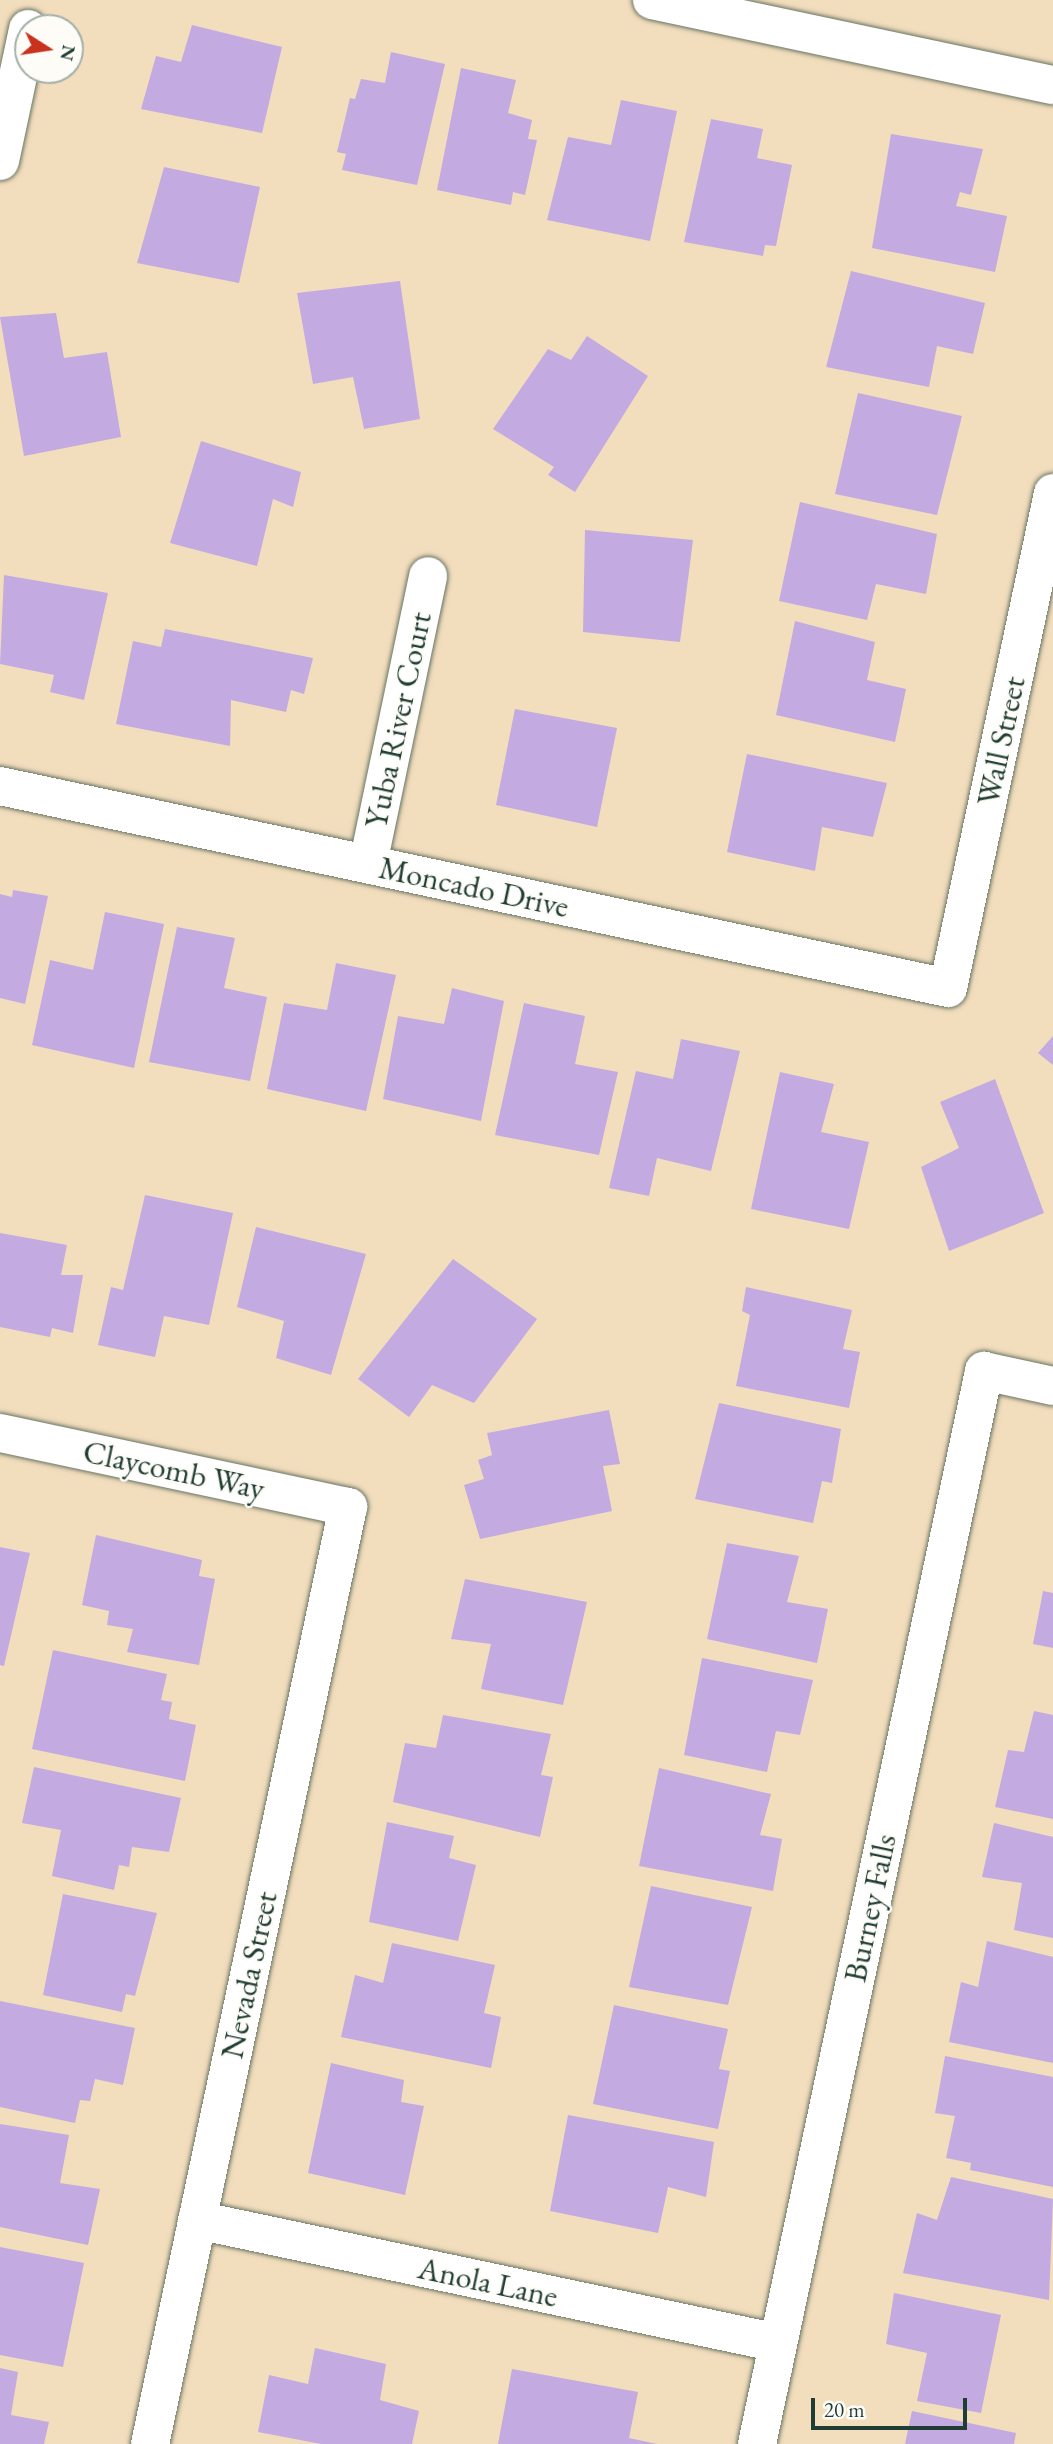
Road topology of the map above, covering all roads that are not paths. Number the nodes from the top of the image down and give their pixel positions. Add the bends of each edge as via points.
1 (652, 0) edge
2 (16, 84) edge
3 (1053, 85) edge
4 (0, 161) edge
5 (1053, 493) edge
6 (428, 576) dead end
7 (0, 786) edge
8 (368, 864) junction
9 (948, 988) joint
10 (1053, 1386) edge
11 (0, 1433) edge
12 (348, 1507) joint
13 (197, 2220) junction
14 (778, 2343) junction
15 (150, 2444) edge
16 (757, 2444) edge

1 - 3 street
2 - 4 street
5 - 9 street, Wall Street
6 - 8 street, Yuba River Court
7 - 8 street, Moncado Drive
8 - 9 street, Moncado Drive
10 - 14 street, Burney Falls via 984,1371
11 - 12 street, Claycomb Way
12 - 13 street, Nevada Street
13 - 14 street, Anola Lane
13 - 15 street, Nevada Street
14 - 16 street, Burney Falls

